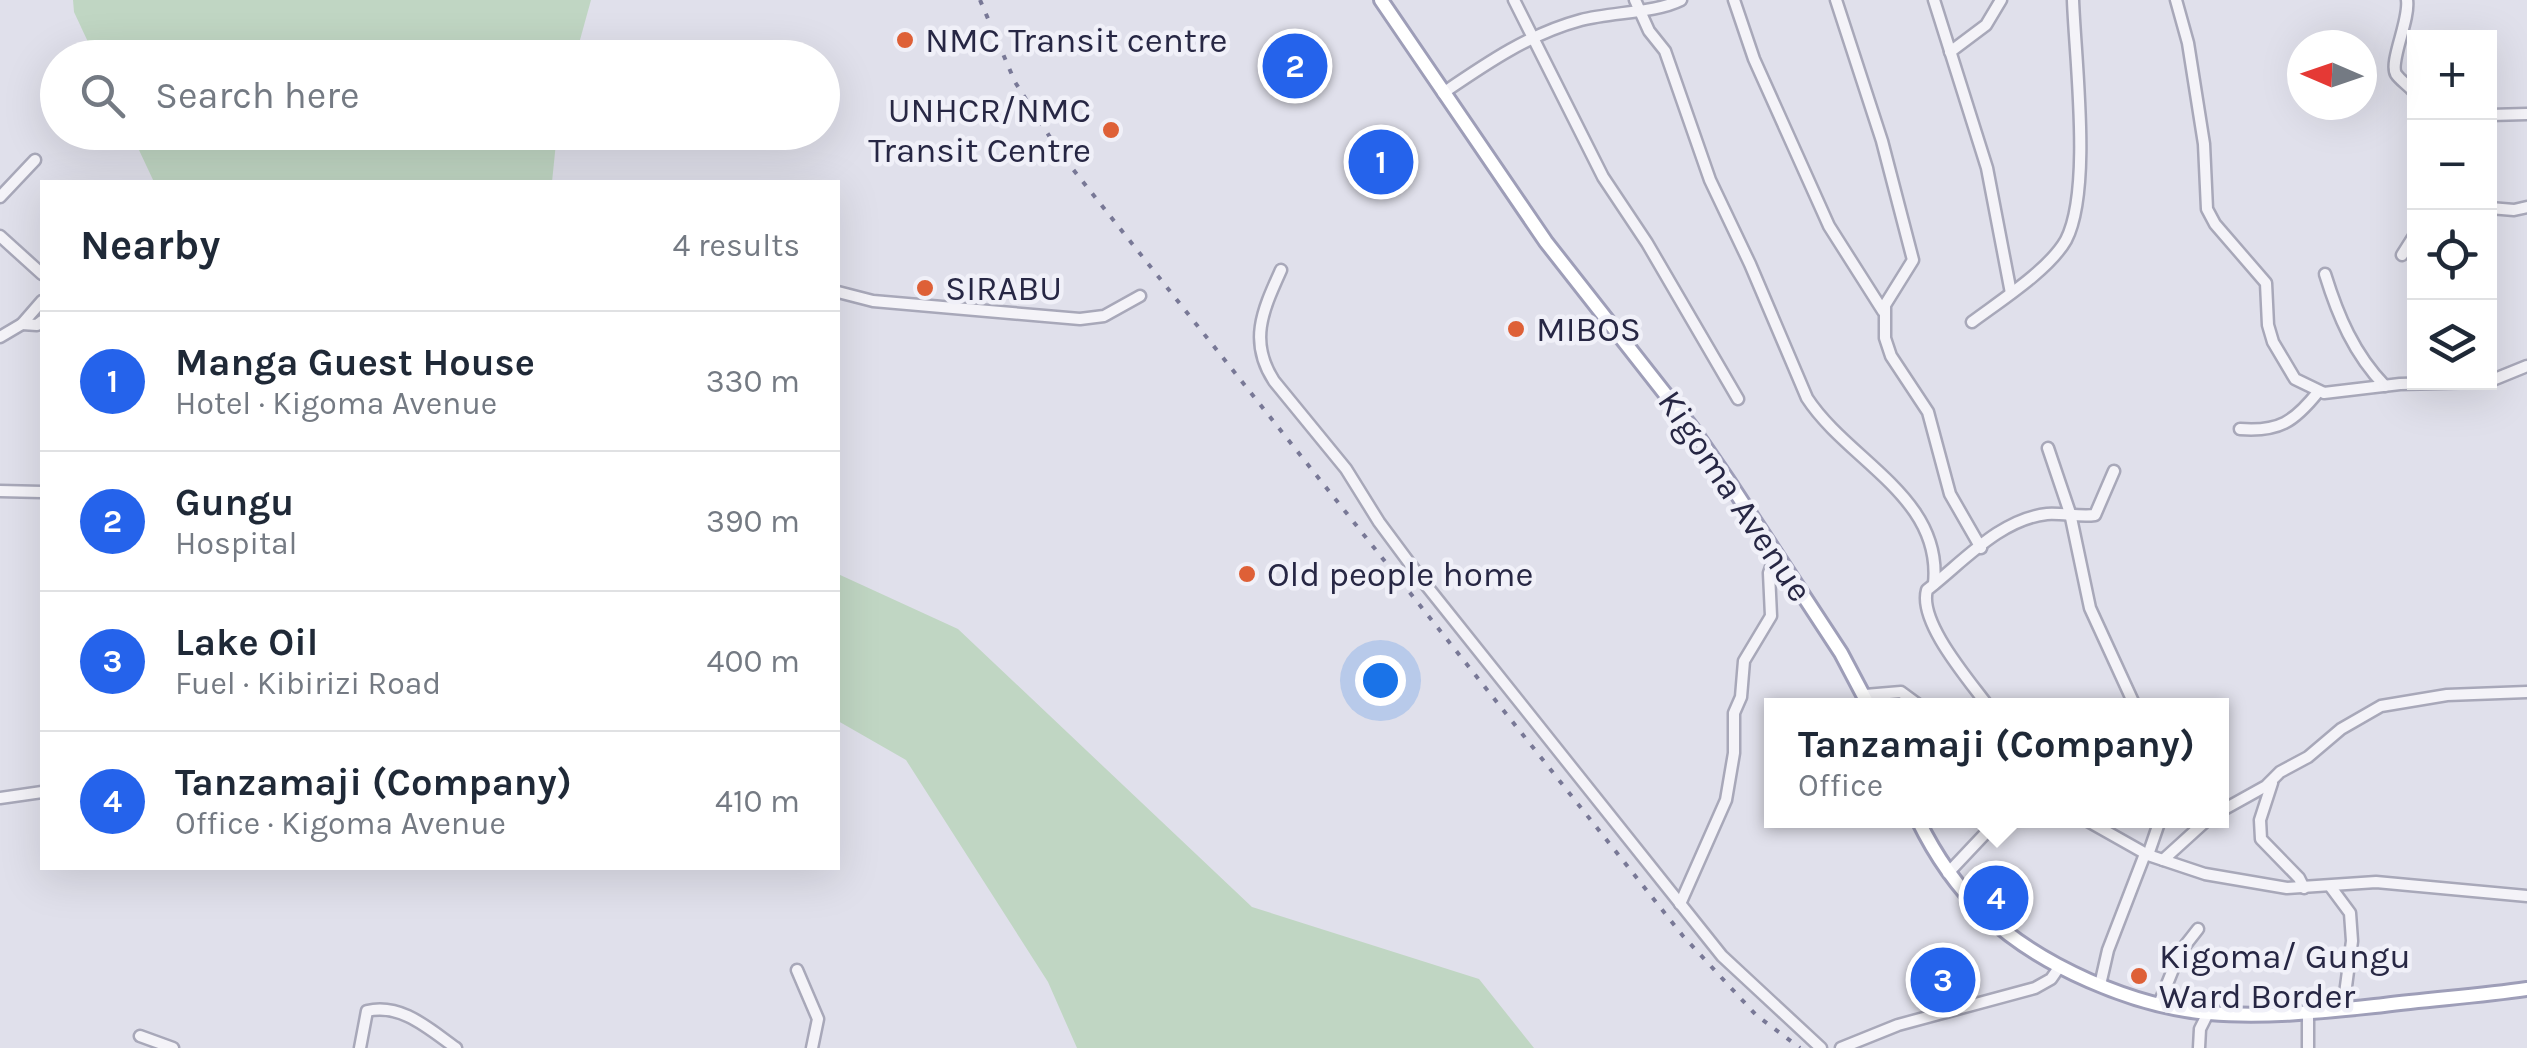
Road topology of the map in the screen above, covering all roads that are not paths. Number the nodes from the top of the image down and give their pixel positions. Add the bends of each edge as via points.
1 (1381, 0) edge
2 (1514, 0) edge
3 (1681, 0) edge
4 (1734, 0) edge
5 (1836, 0) edge
6 (1934, 0) edge
7 (2001, 0) edge
8 (2073, 0) edge
9 (2176, 0) edge
10 (2407, 0) edge
11 (1637, 4) edge
12 (1532, 37) junction
13 (1950, 52) junction
14 (2407, 85) edge
15 (1443, 93) junction
16 (2527, 114) edge
17 (2497, 115) edge
18 (35, 160) dead end
19 (0, 197) edge
20 (2527, 207) edge
21 (2497, 209) edge
22 (0, 236) edge
23 (2407, 246) edge
24 (2402, 254) dead end
25 (1281, 270) dead end
26 (40, 272) edge
27 (2324, 274) dead end
28 (840, 293) edge
29 (2011, 293) junction
30 (1140, 296) dead end
31 (40, 304) edge
32 (1883, 311) junction
33 (1972, 322) dead end
34 (40, 323) edge
35 (22, 324) junction
36 (0, 336) edge
37 (2527, 366) edge
38 (2497, 378) edge
39 (2407, 385) edge
40 (2385, 386) junction
41 (2318, 392) junction
42 (1738, 399) dead end
43 (2240, 429) dead end
44 (2048, 448) dead end
45 (2114, 471) dead end
46 (0, 491) edge
47 (40, 492) edge
48 (2070, 514) junction
49 (1981, 548) junction
50 (1776, 553) junction
51 (1934, 584) junction
52 (2527, 692) edge
53 (1866, 698) edge
54 (1876, 698) edge
55 (1909, 698) edge
56 (1982, 698) edge
57 (2131, 698) edge
58 (2274, 776) junction
59 (40, 792) edge
60 (0, 798) edge
61 (2229, 806) edge
62 (1923, 828) edge
63 (1990, 828) edge
64 (2100, 828) edge
65 (2157, 828) edge
66 (2198, 828) edge
67 (2147, 855) junction
68 (2163, 860) junction
69 (1948, 872) junction
70 (2330, 886) junction
71 (2304, 888) junction
72 (2527, 896) edge
73 (1680, 904) junction
74 (2198, 929) dead end
75 (2060, 966) junction
76 (797, 970) dead end
77 (2100, 985) junction
78 (2527, 989) edge
79 (2159, 1004) junction
80 (2344, 1009) junction
81 (2308, 1011) junction
82 (2208, 1013) junction
83 (140, 1036) dead end
84 (173, 1048) edge
85 (360, 1048) edge
86 (456, 1048) edge
87 (812, 1048) edge
88 (1821, 1048) edge
89 (1841, 1048) edge
90 (2199, 1048) edge
91 (2308, 1048) edge

1 - 15 main road, Kigoma Avenue
2 - 12 street
3 - 11 street via 1664,7
4 - 32 street via 1829,226
5 - 32 street via 1913,260
6 - 13 street
7 - 13 street via 1978,34
8 - 29 street via 2075,214 2066,240
9 - 41 street via 2204,144 2207,208 2266,282 2268,325 2283,364
10 - 14 street via 2393,64
11 - 12 street
11 - 51 street via 1665,51 1710,180 1807,398 1896,487 1934,546
12 - 15 street
12 - 42 street via 1603,177
13 - 29 street via 1988,168
15 - 50 main road, Kigoma Avenue via 1546,242 1692,428
16 - 17 street
18 - 19 street
20 - 21 street
22 - 26 street
23 - 24 street
25 - 73 street via 1262,319 1264,366 1413,568
27 - 40 street via 2356,351
28 - 30 street via 1080,320 1104,316
29 - 33 street
31 - 35 street
32 - 49 street via 1892,356 1928,412 1950,494
34 - 35 street
35 - 36 street
37 - 38 street
39 - 40 street
40 - 41 street
41 - 43 street via 2285,424
44 - 48 street
45 - 48 street via 2095,515
46 - 47 street
48 - 49 street via 2016,522
48 - 57 street via 2090,608
49 - 51 street
50 - 53 main road, Kigoma Avenue
50 - 73 street via 1770,616 1744,661 1726,800
51 - 56 street via 1924,596 1929,613 1948,654
52 - 58 street via 2381,706
54 - 55 street via 1901,692
58 - 61 street
58 - 71 street via 2260,833
59 - 60 street
62 - 69 main road
63 - 69 street
64 - 67 street
65 - 67 street
66 - 68 street
67 - 68 street
67 - 77 street
68 - 71 street via 2206,874
69 - 75 main road via 1985,914
70 - 71 street
70 - 72 street via 2376,882
70 - 80 street via 2350,913
73 - 88 street via 1739,974
74 - 79 street via 2180,952
75 - 77 main road
75 - 89 street via 2036,988 1898,1025
76 - 87 street via 818,1019
77 - 79 main road
78 - 80 main road
79 - 82 main road
80 - 81 main road
81 - 82 main road
81 - 91 street
82 - 90 street
83 - 84 street
85 - 86 street via 367,1012 388,1008

